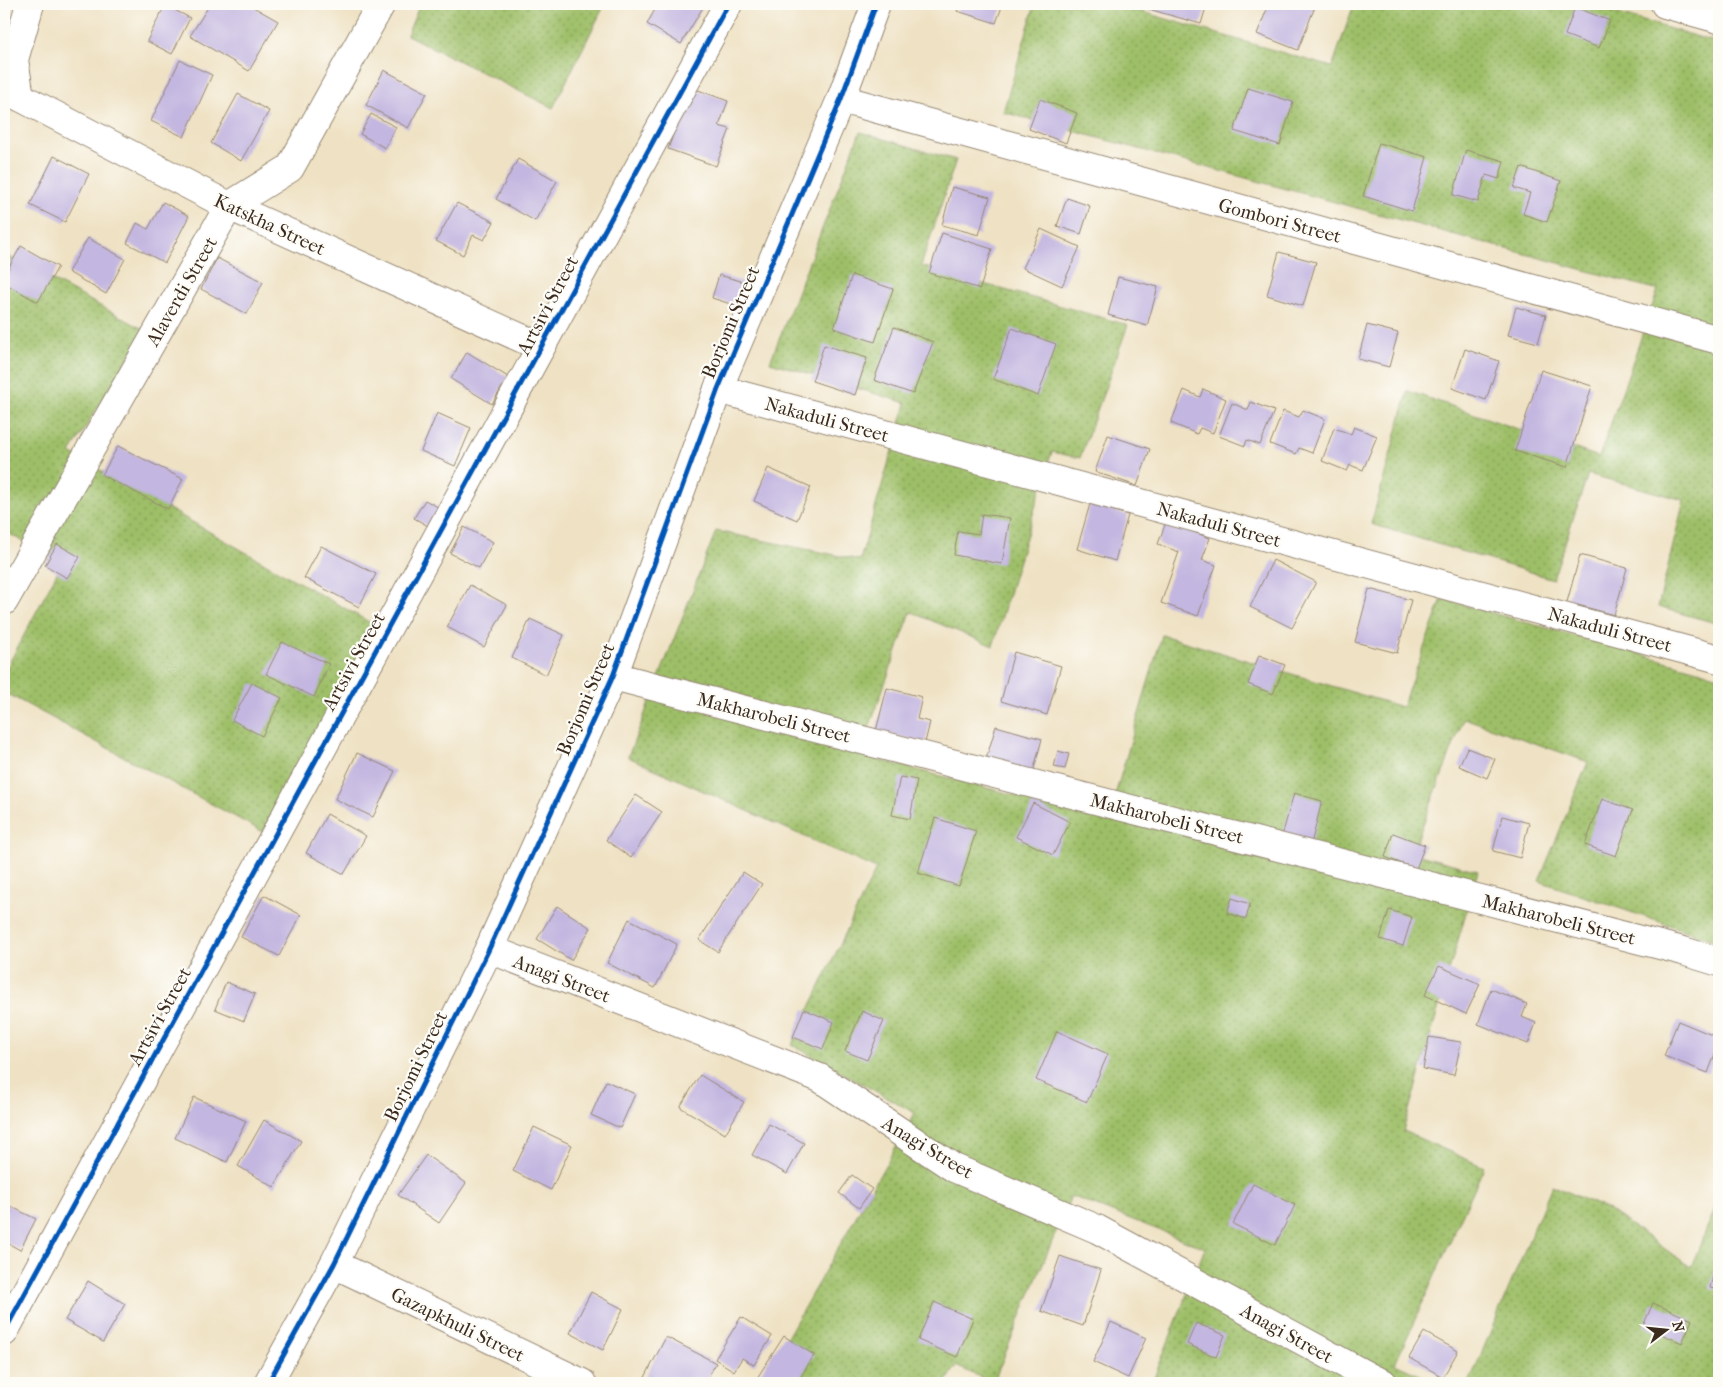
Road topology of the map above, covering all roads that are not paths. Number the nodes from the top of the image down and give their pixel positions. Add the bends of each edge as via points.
1 (30, 4) edge
2 (381, 4) edge
3 (728, 4) edge
4 (876, 4) edge
5 (1666, 4) edge
6 (1719, 19) edge
7 (12, 94) edge
8 (841, 99) junction
9 (229, 206) junction
10 (1719, 340) edge
11 (541, 347) junction
12 (718, 389) junction
13 (4, 601) edge
14 (1719, 658) edge
15 (614, 676) junction
16 (490, 949) junction
17 (1719, 962) edge
18 (334, 1264) junction
19 (4, 1332) edge
20 (268, 1383) edge
21 (582, 1383) edge
22 (1383, 1383) edge

1 - 7 street via 14,60
2 - 9 street, Alaverdi Street via 290,168
3 - 11 street, Artsivi Street
4 - 8 street, Borjomi Street
5 - 6 street
7 - 9 street, Katskha Street
8 - 10 street, Gombori Street
8 - 12 street, Borjomi Street
9 - 11 street, Katskha Street
9 - 13 street, Alaverdi Street
11 - 19 street, Artsivi Street
12 - 14 street, Nakaduli Street
12 - 15 street, Borjomi Street
15 - 16 street, Borjomi Street
15 - 17 street, Makharobeli Street
16 - 18 street, Borjomi Street
16 - 22 street, Anagi Street via 820,1078 954,1168 1097,1229
18 - 20 street, Borjomi Street
18 - 21 street, Gazapkhuli Street

